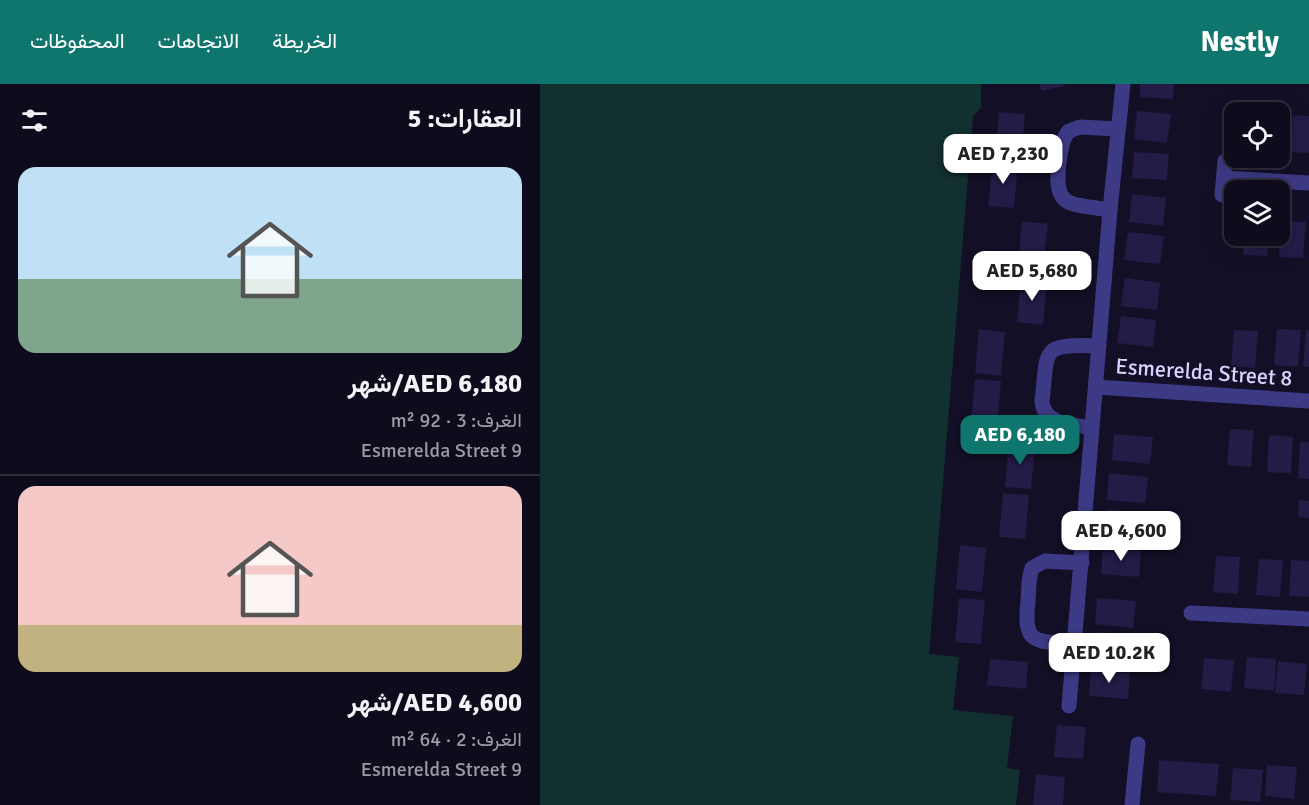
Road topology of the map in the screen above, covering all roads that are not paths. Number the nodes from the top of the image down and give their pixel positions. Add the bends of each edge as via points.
1 (1123, 84) edge
2 (1118, 129) junction
3 (1225, 168) edge
4 (1224, 178) junction
5 (1309, 183) edge
6 (1222, 195) dead end
7 (1110, 210) junction
8 (1099, 346) junction
9 (1096, 387) junction
10 (1309, 401) edge
11 (1092, 428) junction
12 (1082, 563) junction
13 (1191, 612) dead end
14 (1309, 619) edge
15 (1074, 645) junction
16 (1069, 706) dead end
17 (1138, 744) dead end
18 (1132, 805) edge

1 - 2 street
2 - 7 street
2 - 7 street via 1080,127 1069,131 1062,141 1057,183 1067,202
3 - 4 street
4 - 5 street
4 - 6 street
7 - 8 street
8 - 9 street
8 - 11 street via 1063,345 1053,349 1047,358 1042,402 1052,420
9 - 10 street, Esmerelda Street 8
9 - 11 street
11 - 12 street
12 - 15 street
12 - 15 street via 1040,562 1032,568 1026,623 1029,634 1039,640
13 - 14 street
15 - 16 street
17 - 18 street

